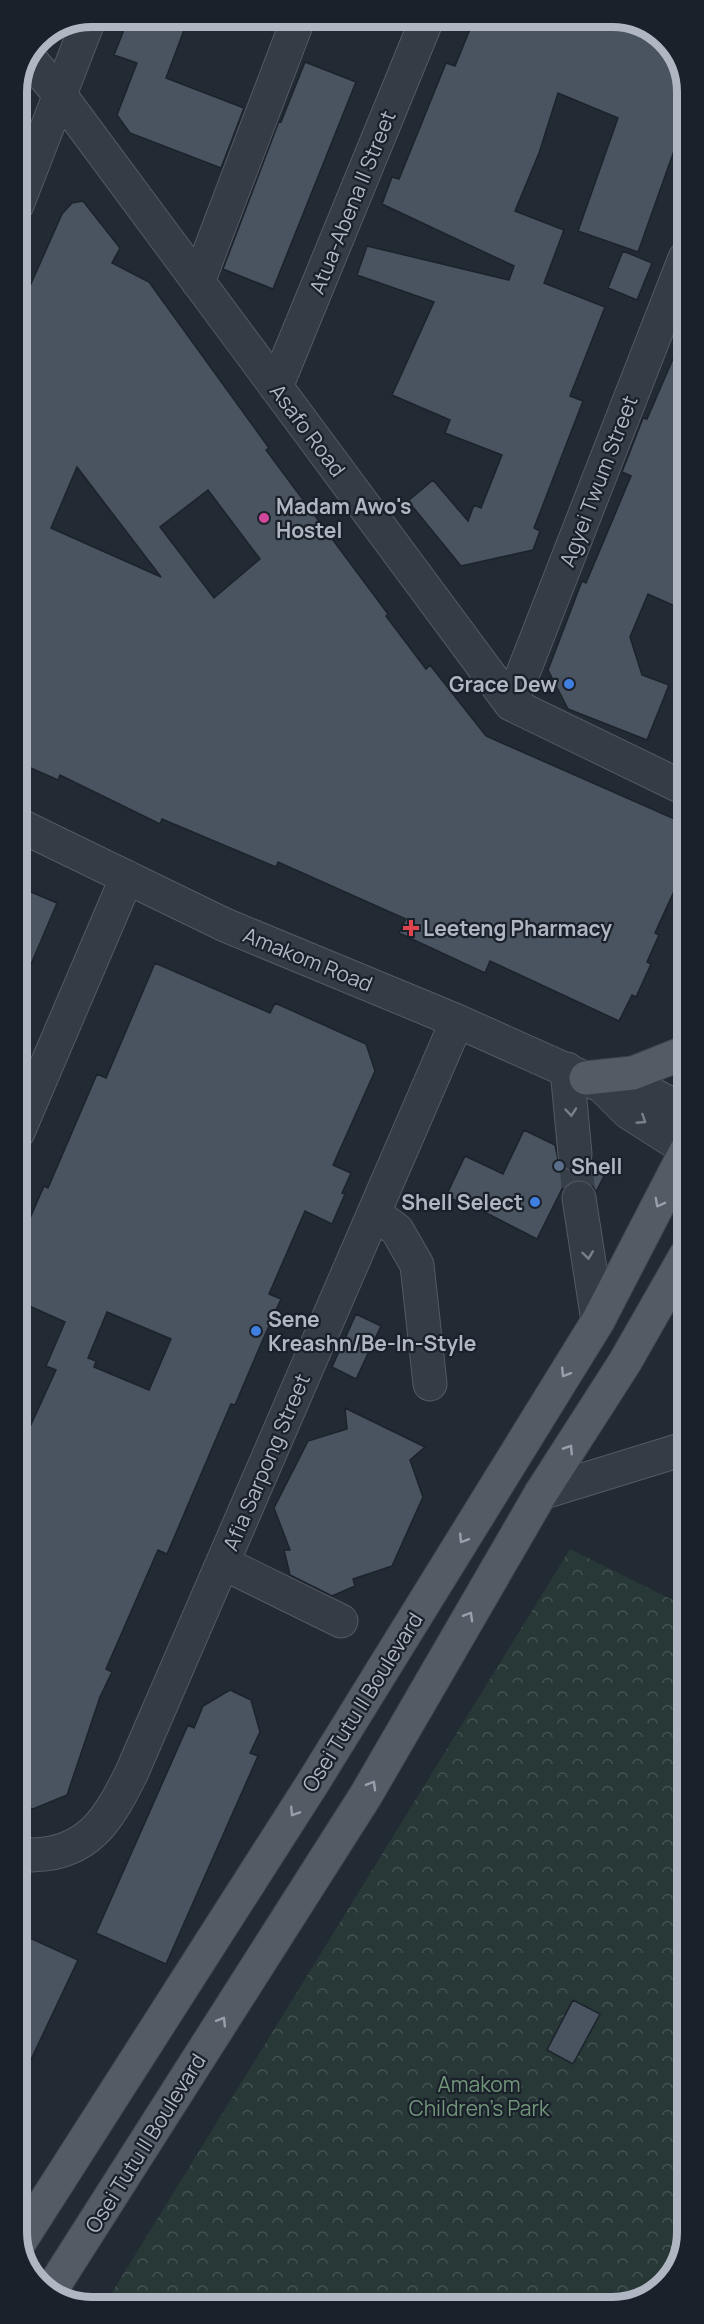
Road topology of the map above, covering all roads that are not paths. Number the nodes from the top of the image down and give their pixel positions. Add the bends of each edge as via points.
1 (86, 27) edge
2 (295, 27) edge
3 (424, 27) edge
4 (34, 64) edge
5 (60, 95) junction
6 (27, 179) edge
7 (677, 279) edge
8 (198, 282) junction
9 (276, 387) junction
10 (512, 704) junction
11 (677, 785) edge
12 (27, 829) edge
13 (127, 877) junction
14 (457, 1021) junction
15 (677, 1056) edge
16 (585, 1078) junction
17 (677, 1107) edge
18 (27, 1111) edge
19 (677, 1144) edge
20 (575, 1154) tunnel mouth
21 (677, 1167) edge
22 (579, 1198) tunnel mouth
23 (374, 1214) junction
24 (677, 1271) edge
25 (677, 1306) edge
26 (598, 1321) junction
27 (625, 1362) junction
28 (430, 1384) dead end
29 (677, 1451) edge
30 (541, 1493) junction
31 (223, 1563) junction
32 (341, 1621) dead end
33 (27, 1854) edge
34 (27, 2230) edge
35 (54, 2285) edge

1 - 5 street
2 - 8 street
3 - 9 street, Atua-Abena II Street
4 - 5 street, Asafo Road
5 - 6 street
5 - 8 street, Asafo Road
7 - 10 street, Agyei Twum Street
8 - 9 street, Asafo Road
9 - 10 street, Asafo Road
10 - 11 street, Asafo Road
12 - 13 street, Amakom Road
13 - 14 street, Amakom Road via 225,925
13 - 18 street
14 - 16 street, Amakom Road
14 - 23 street, Afia Sarpong Street
15 - 16 main road via 640,1071
16 - 17 street, Amakom Road via 642,1089
16 -> 19 street, Amakom Road
16 -> 20 street
21 -> 26 main road, Osei Tutu II Boulevard
22 -> 26 street
23 - 28 street via 397,1230 417,1265
23 - 31 street, Afia Sarpong Street
24 - 27 main road, Osei Tutu II Boulevard
25 - 27 main road
26 -> 34 main road, Osei Tutu II Boulevard via 314,1781
30 -> 27 main road, Osei Tutu II Boulevard
29 - 30 street
35 -> 30 main road, Osei Tutu II Boulevard via 366,1795
31 - 32 street
31 - 33 street, Afia Sarpong Street via 114,1808 91,1836 58,1852

